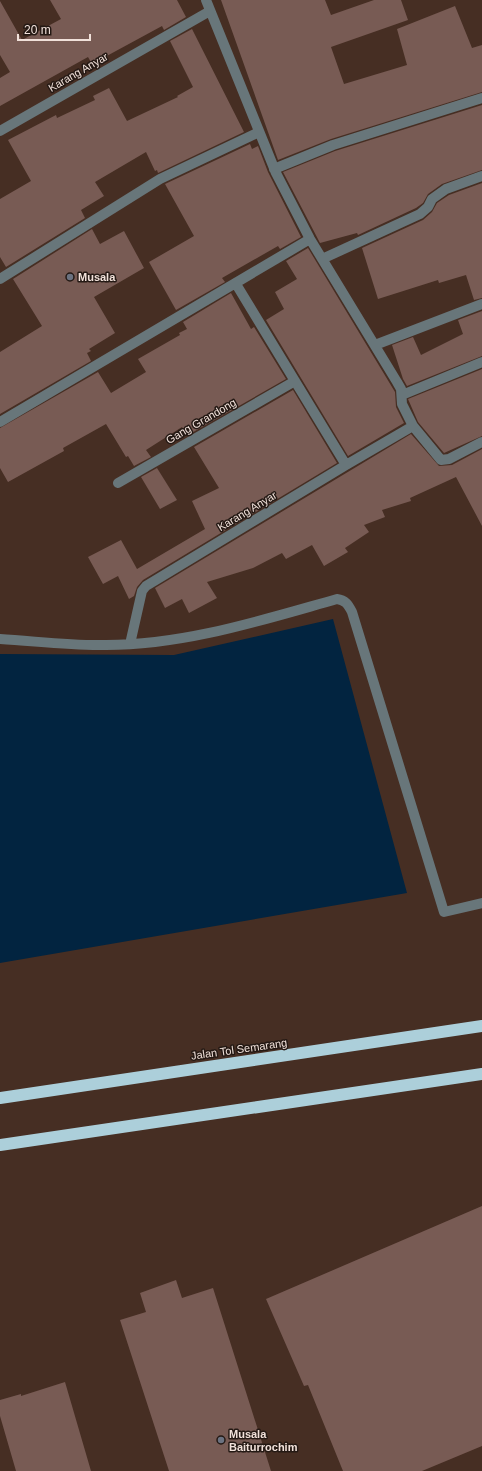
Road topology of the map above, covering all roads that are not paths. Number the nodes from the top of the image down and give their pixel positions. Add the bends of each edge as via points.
1 (206, 0) edge
2 (210, 11) junction
3 (482, 98) edge
4 (0, 132) edge
5 (259, 132) junction
6 (274, 169) junction
7 (482, 176) edge
8 (310, 239) junction
9 (322, 259) junction
10 (0, 279) edge
11 (236, 284) junction
12 (482, 304) edge
13 (375, 345) junction
14 (482, 362) edge
15 (295, 381) junction
16 (402, 395) junction
17 (0, 422) edge
18 (414, 426) junction
19 (482, 442) edge
20 (346, 465) junction
21 (118, 483) dead end
22 (0, 639) edge
23 (130, 644) junction
24 (482, 903) edge
25 (482, 1026) edge
26 (482, 1074) edge
27 (0, 1098) edge
28 (0, 1145) edge

1 - 2 street
2 - 4 street, Karang Anyar
2 - 5 street
3 - 6 street via 333,145
5 - 6 street
5 - 10 street via 160,179
6 - 8 street
7 - 9 street via 446,189 420,214
8 - 9 street
8 - 11 street
9 - 13 street
11 - 15 street
11 - 17 street
12 - 13 street
13 - 16 street via 399,385
14 - 16 street
15 - 20 street
15 - 21 street, Gang Grandong
16 - 18 street via 402,404
18 - 19 street via 441,460 449,459
18 - 20 street, Karang Anyar
20 - 23 street, Karang Anyar via 146,586 142,591
22 - 23 street
23 - 24 street via 240,626 337,599 343,600 352,612 444,912
25 - 27 highway, Jalan Tol Semarang
26 - 28 highway

